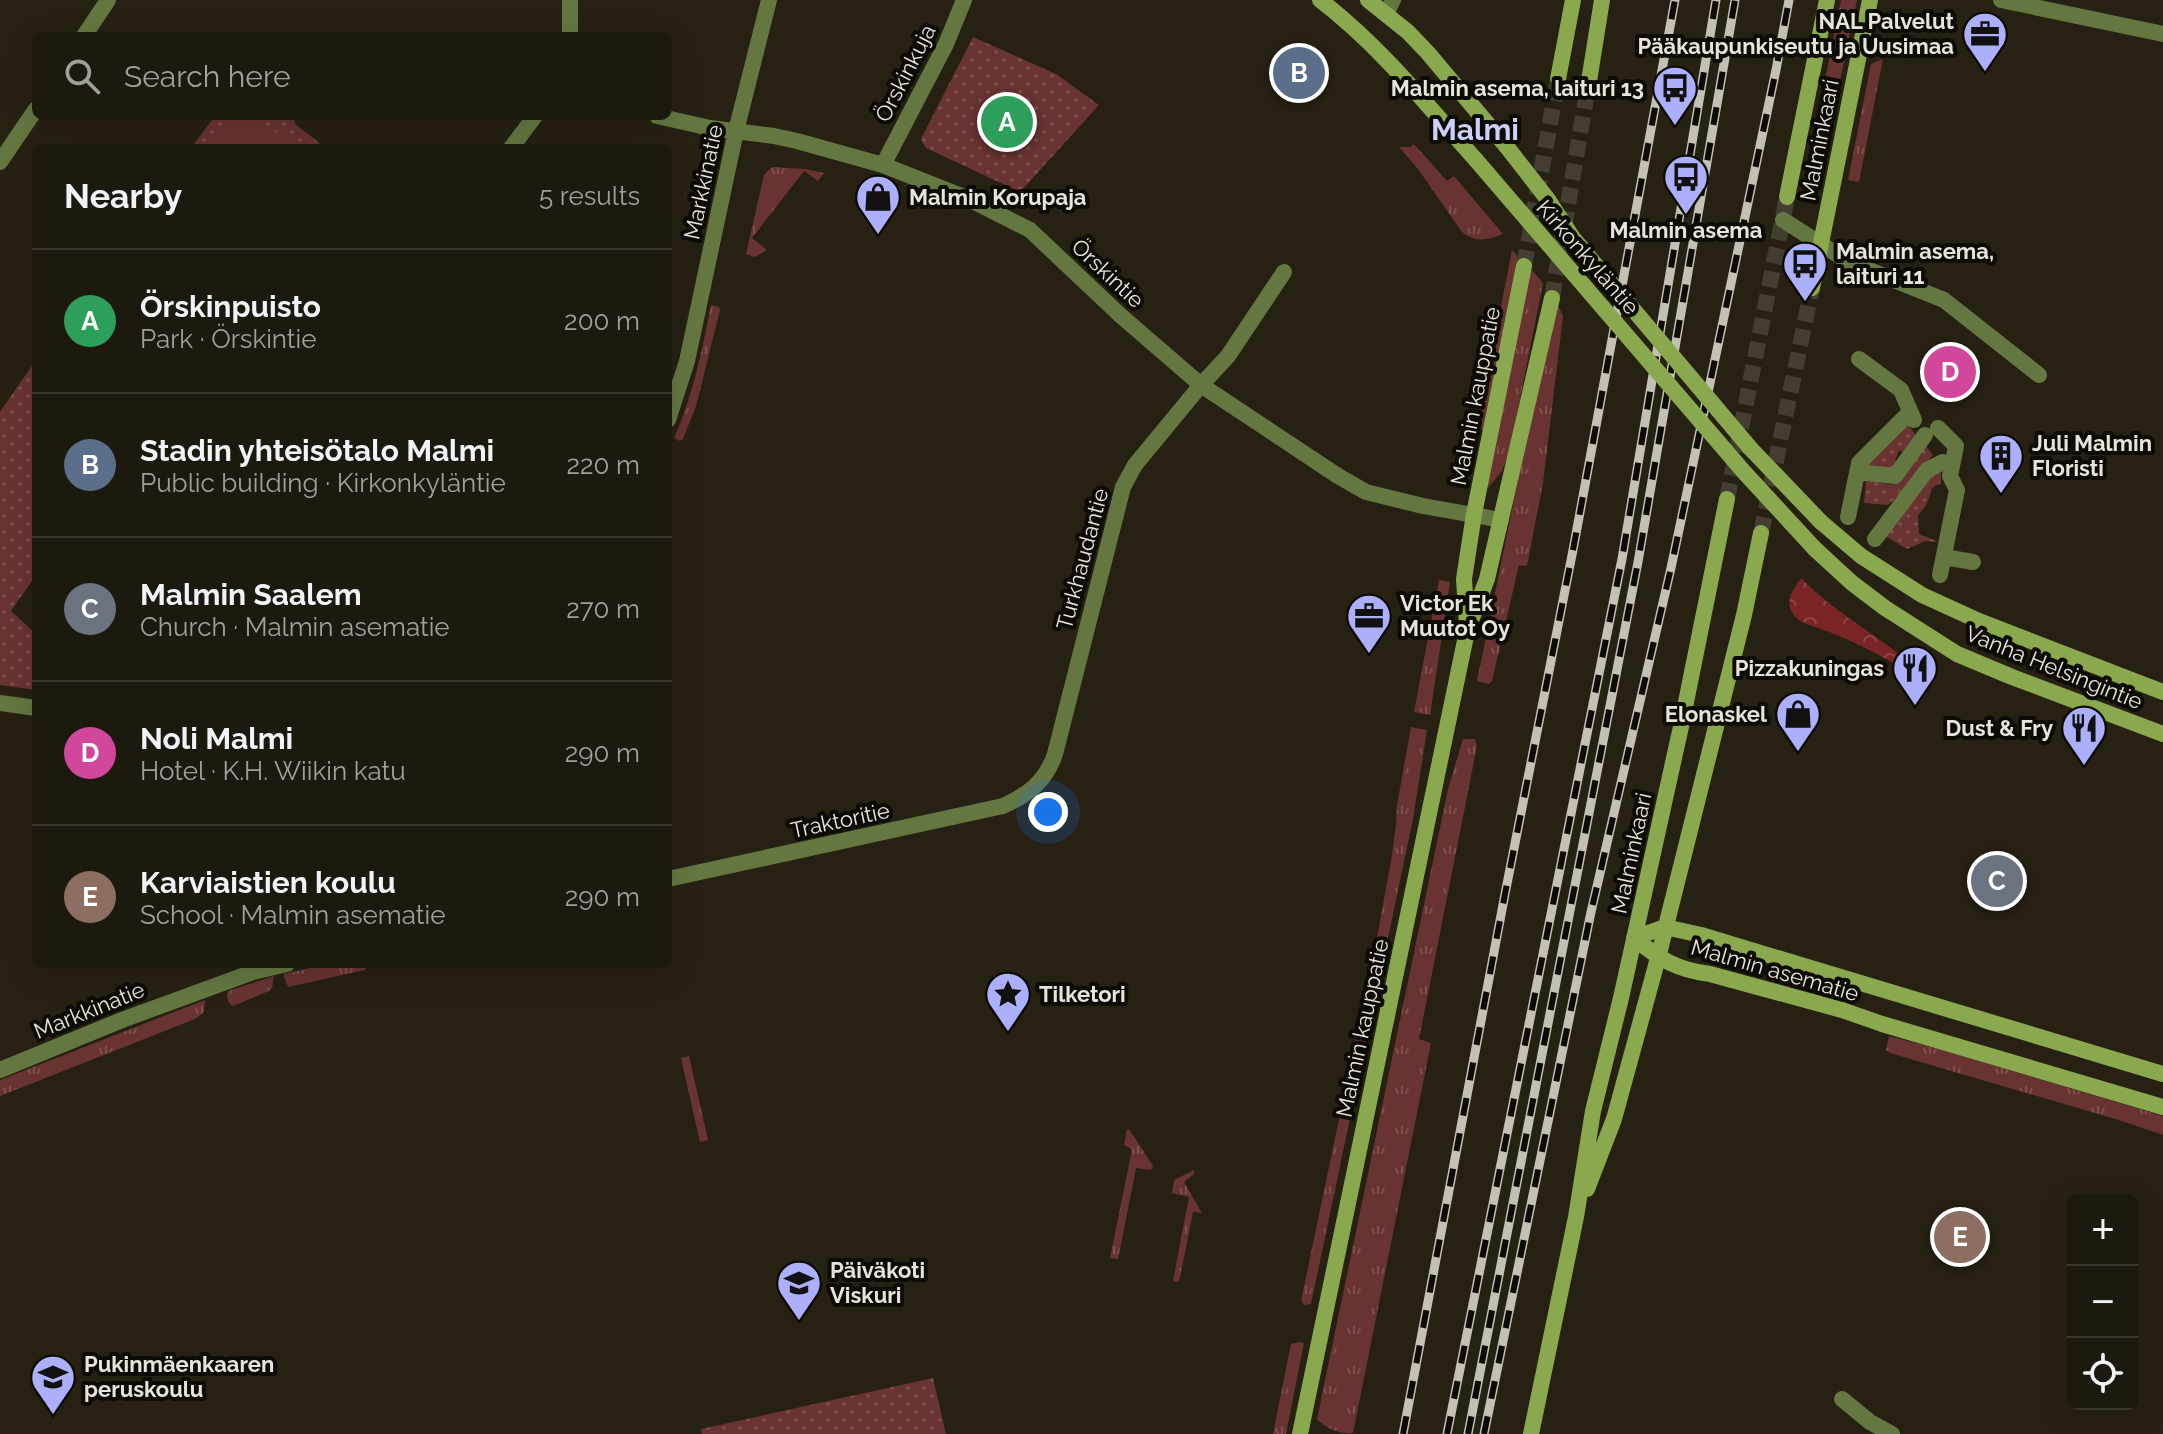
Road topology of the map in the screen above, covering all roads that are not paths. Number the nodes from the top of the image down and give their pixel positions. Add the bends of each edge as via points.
1 (108, 0) edge
2 (570, 0) edge
3 (769, 0) edge
4 (964, 0) edge
5 (1320, 0) edge
6 (1368, 0) edge
7 (1573, 0) edge
8 (1602, 0) edge
9 (1827, 0) edge
10 (1870, 0) edge
11 (2001, 0) edge
12 (1389, 7) edge
13 (87, 32) edge
14 (570, 32) edge
15 (2163, 34) edge
16 (1558, 79) tunnel mouth
17 (1589, 81) tunnel mouth
18 (32, 115) edge
19 (672, 119) edge
20 (532, 120) edge
21 (736, 131) junction
22 (514, 144) edge
23 (0, 162) edge
24 (883, 165) junction
25 (1787, 197) tunnel mouth
26 (1783, 220) dead end
27 (1821, 244) junction
28 (1524, 266) tunnel mouth
29 (1284, 272) dead end
30 (1812, 288) tunnel mouth
31 (1552, 298) tunnel mouth
32 (1859, 359) dead end
33 (2039, 375) dead end
34 (1201, 385) junction
35 (672, 408) edge
36 (1930, 440) junction
37 (1857, 472) junction
38 (1727, 499) tunnel mouth
39 (1474, 514) junction
40 (1848, 517) dead end
41 (1501, 520) junction
42 (1821, 522) joint
43 (1761, 533) tunnel mouth
44 (1875, 539) dead end
45 (1815, 549) joint
46 (1944, 557) junction
47 (1973, 562) dead end
48 (1940, 575) dead end
49 (1467, 631) junction
50 (2163, 692) edge
51 (0, 703) edge
52 (32, 707) edge
53 (2163, 734) edge
54 (1020, 799) joint
55 (672, 878) edge
56 (1665, 927) junction
57 (1634, 938) junction
58 (1658, 958) junction
59 (251, 968) edge
60 (0, 1070) edge
61 (2163, 1074) edge
62 (2163, 1107) edge
63 (1576, 1217) junction
64 (1842, 1399) dead end
65 (1300, 1434) edge
66 (1531, 1434) edge
67 (1892, 1434) edge

1 - 13 street
2 - 14 street
3 - 21 street, Markkinatie
4 - 24 street, Örskinkuja
5 - 45 main road, Kirkonkyläntie, bridge via 1393,65
6 - 12 main road, Kirkonkyläntie
7 - 16 main road
8 - 17 main road
9 - 25 main road, Malminkaari
10 - 27 main road, Malminkaari
11 - 15 street
12 - 42 main road, Kirkonkyläntie, bridge via 1537,185 1573,238 1751,449
18 - 23 street
19 - 21 street, Örskintie
20 - 22 street
21 - 24 street, Örskintie via 797,141
21 - 35 street, Markkinatie via 687,361
24 - 34 street, Örskintie via 1030,230
26 - 27 street
27 - 30 main road, Malminkaari
27 - 33 street via 1849,262 1944,300
28 - 39 main road, Malmin kauppatie
29 - 34 street, Turkhaudantie via 1228,356
31 - 41 main road, Malmin kauppatie
32 - 36 street via 1901,390
34 - 39 street, Örskintie via 1366,492
34 - 54 street, Turkhaudantie via 1123,487 1055,754 1040,783
36 - 37 street via 1859,463
36 - 37 street via 1895,476
36 - 44 street via 1927,470
36 - 46 street via 1957,490
37 - 40 street
38 - 57 main road, Malminkaari
39 - 41 street, Örskintie
39 - 49 main road, Malmin kauppatie via 1464,579
41 - 49 main road, Malmin kauppatie
42 - 50 main road, Vanha Helsingintie via 1861,556 1922,595
43 - 56 main road, Malminkaari
45 - 53 main road, Vanha Helsingintie via 1885,608 1957,654
46 - 47 street
46 - 48 street
49 - 65 main road, Malmin kauppatie
51 - 52 street
54 - 55 street, Traktoritie
56 - 57 main road, Malmin asematie
56 - 58 main road, Malminkaari
56 - 61 main road, Malmin asematie
57 - 58 main road, Malmin asematie
57 - 63 main road, Malminkaari via 1593,1111
58 - 62 main road, Malmin asematie
58 - 63 main road, Malminkaari via 1614,1119
59 - 60 street, Markkinatie
63 - 66 main road, Malminkaari
64 - 67 street

